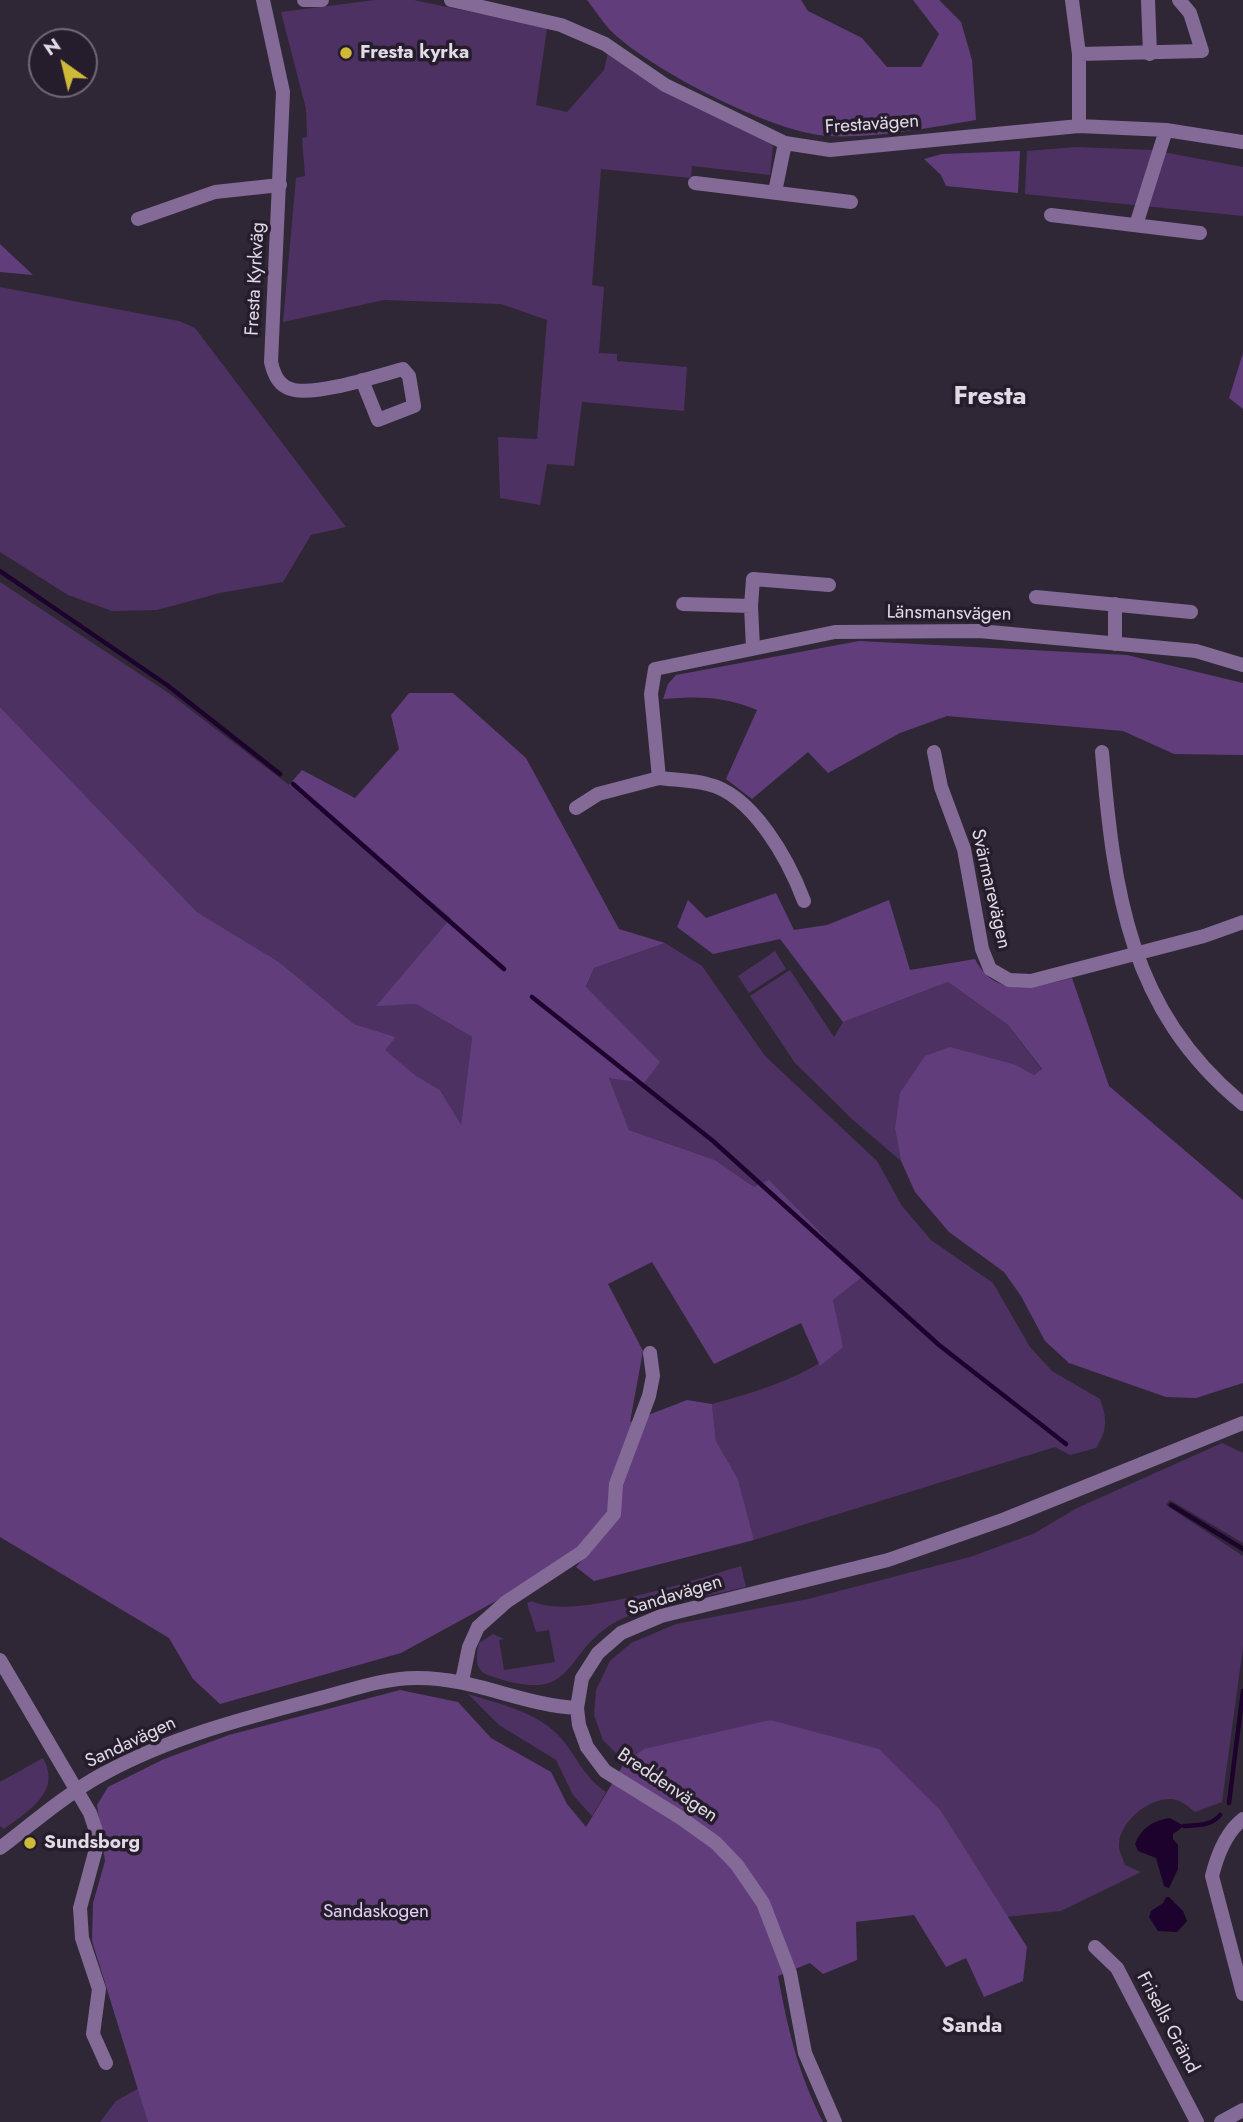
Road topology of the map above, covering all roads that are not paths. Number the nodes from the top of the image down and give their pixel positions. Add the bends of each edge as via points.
1 (263, 0) edge
2 (304, 0) edge
3 (322, 0) edge
4 (451, 0) edge
5 (1072, 0) edge
6 (1148, 0) edge
7 (1179, 0) edge
8 (1079, 54) junction
9 (1150, 54) junction
10 (1079, 126) junction
11 (1166, 130) junction
12 (1243, 142) edge
13 (785, 143) junction
14 (695, 183) dead end
15 (280, 185) junction
16 (775, 192) junction
17 (851, 202) dead end
18 (1051, 215) dead end
19 (138, 219) dead end
20 (1136, 225) junction
21 (1200, 233) dead end
22 (362, 380) dead end
23 (829, 585) dead end
24 (1036, 597) dead end
25 (683, 604) dead end
26 (1115, 604) junction
27 (751, 607) junction
28 (1192, 612) dead end
29 (1115, 644) junction
30 (753, 648) junction
31 (1243, 665) edge
32 (934, 752) dead end
33 (1102, 752) dead end
34 (659, 778) junction
35 (576, 808) dead end
36 (804, 901) dead end
37 (1243, 922) edge
38 (1135, 953) junction
39 (1243, 1104) edge
40 (650, 1353) dead end
41 (1243, 1423) edge
42 (0, 1660) edge
43 (462, 1681) junction
44 (577, 1709) junction
45 (76, 1791) junction
46 (1243, 1819) edge
47 (0, 1848) edge
48 (1095, 1947) dead end
49 (1243, 1994) edge
50 (106, 2063) dead end
51 (1243, 2110) edge
52 (835, 2122) edge
53 (1197, 2122) edge
54 (1221, 2122) edge

1 - 15 street, Fresta Kyrkväg via 283,92
2 - 3 street
4 - 13 street, Frestavägen via 561,25 605,44 666,85
5 - 8 street
6 - 9 street
7 - 9 street via 1190,13 1202,51
8 - 9 street
8 - 10 street
10 - 11 street, Frestavägen
10 - 13 street, Frestavägen via 830,150
11 - 12 street, Frestavägen
11 - 20 street
13 - 16 street
14 - 16 street
15 - 19 street via 215,192
15 - 22 street, Fresta Kyrkväg via 274,374 279,383 294,390
16 - 17 street
18 - 20 street
20 - 21 street
23 - 27 street via 753,579
24 - 26 street
25 - 27 street
26 - 28 street
26 - 29 street
27 - 30 street
29 - 30 street, Länsmansvägen via 979,631 835,632
29 - 31 street, Länsmansvägen via 1195,651
30 - 34 street, Länsmansvägen via 656,669 651,694
32 - 38 street, Svärmarevägen via 941,787 964,849 982,949 990,969 1009,980 1031,981
33 - 38 street via 1111,856
34 - 35 street via 598,794
34 - 36 street via 709,784 741,801 791,866
37 - 38 street, Svärmarevägen
38 - 39 street via 1177,1036
40 - 43 street via 653,1376 649,1396 616,1484 614,1514 582,1552 506,1602 478,1627
41 - 44 street, Sandavägen via 1005,1519 888,1560 661,1616 631,1629 598,1653 582,1678
42 - 45 street
43 - 44 street, Sandavägen
43 - 45 street, Sandavägen via 386,1681 241,1719 168,1744
44 - 52 street, Breddenvägen via 587,1747 605,1771 716,1843 763,1903 790,1973 805,2053
45 - 47 street, Sandavägen
45 - 50 street, Sandavägen via 96,1831 93,1864 80,1908 82,1938 99,1989 93,2034
46 - 49 street via 1216,1858 1212,1876
48 - 53 street, Frisells Gränd via 1116,1968
51 - 54 street

